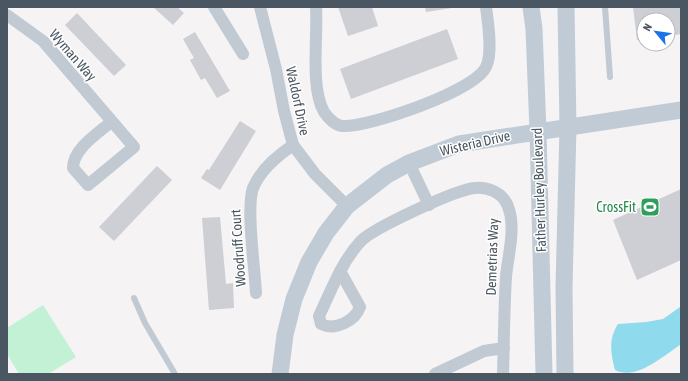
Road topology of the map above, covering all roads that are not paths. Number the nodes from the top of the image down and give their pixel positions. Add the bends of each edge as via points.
1 (214, 7) edge
2 (260, 7) edge
3 (316, 7) edge
4 (486, 7) edge
5 (531, 7) edge
6 (568, 7) edge
7 (605, 7) edge
8 (7, 15) edge
9 (243, 54) dead end
10 (610, 77) dead end
11 (681, 110) edge
12 (111, 122) junction
13 (568, 126) junction
14 (538, 131) junction
15 (293, 145) junction
16 (408, 164) junction
17 (429, 205) junction
18 (347, 206) junction
19 (340, 271) dead end
20 (256, 293) dead end
21 (134, 298) dead end
22 (504, 348) junction
23 (175, 374) edge
24 (280, 374) edge
25 (435, 374) edge
26 (503, 374) edge
27 (544, 374) edge
28 (565, 374) edge

1 - 9 street
2 - 15 street, Waldorf Drive
3 - 4 street via 316,80 320,101 330,120 341,126 373,121 427,103 480,77 490,57
5 - 14 main road, Father Hurley Boulevard
6 - 13 main road, Father Hurley Boulevard
7 - 10 lane
8 - 12 street, Wyman Way via 43,41
11 - 13 main road, Wisteria Drive
12 - 12 street, Wyman Way via 134,147 88,186 73,168 73,160 78,152
13 - 14 main road, Wisteria Drive
13 - 28 main road, Father Hurley Boulevard via 564,287
14 - 16 main road, Wisteria Drive via 459,144
14 - 27 main road, Father Hurley Boulevard
15 - 18 street, Waldorf Drive via 315,174
15 - 20 street, Woodruff Court via 269,165 254,188 250,203
16 - 17 street
16 - 18 main road, Wisteria Drive via 368,188
17 - 19 street, Demetrias Way via 390,223 360,241
17 - 22 street, Demetrias Way via 459,191 489,188 502,195 508,206 512,224 506,277
18 - 24 main road, Wisteria Drive via 312,256 294,299 285,335
21 - 23 lane
22 - 25 street via 484,351
22 - 26 street, Demetrias Way

